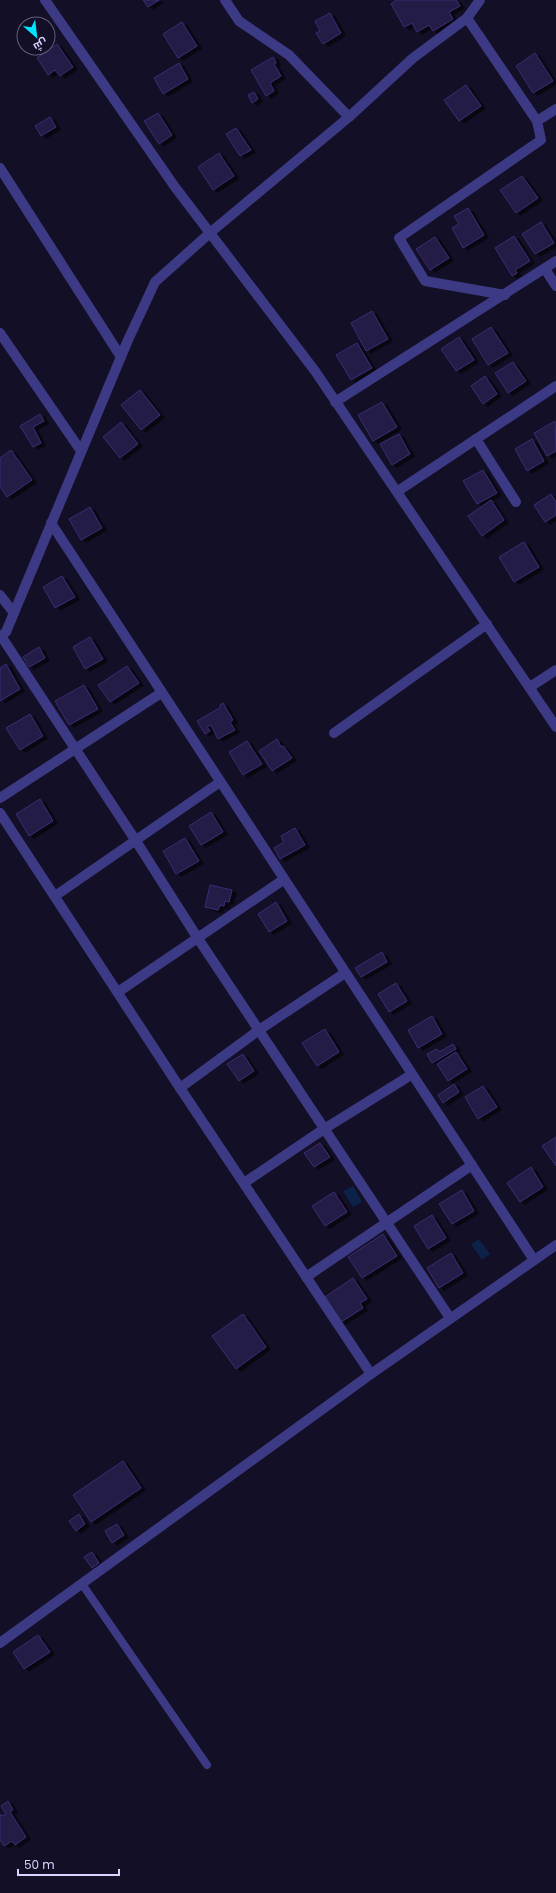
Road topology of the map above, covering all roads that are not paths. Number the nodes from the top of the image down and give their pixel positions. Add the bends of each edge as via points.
1 (45, 0) edge
2 (225, 0) edge
3 (480, 0) edge
4 (467, 18) junction
5 (556, 109) edge
6 (349, 117) junction
7 (538, 121) junction
8 (0, 168) edge
9 (211, 232) junction
10 (556, 261) edge
11 (545, 269) junction
12 (556, 286) edge
13 (505, 295) junction
14 (0, 333) edge
15 (121, 357) junction
16 (556, 386) edge
17 (335, 402) junction
18 (476, 439) junction
19 (82, 451) junction
20 (398, 491) junction
21 (516, 502) dead end
22 (51, 523) junction
23 (0, 595) edge
24 (14, 612) junction
25 (487, 624) junction
26 (0, 637) edge
27 (556, 670) edge
28 (530, 687) junction
29 (161, 693) junction
30 (556, 727) edge
31 (334, 732) dead end
32 (75, 748) junction
33 (220, 782) junction
34 (0, 798) edge
35 (0, 813) edge
36 (136, 841) junction
37 (283, 880) junction
38 (55, 896) junction
39 (197, 937) junction
40 (345, 973) junction
41 (118, 992) junction
42 (260, 1030) junction
43 (410, 1075) junction
44 (180, 1088) junction
45 (324, 1129) junction
46 (472, 1165) junction
47 (244, 1183) junction
48 (387, 1223) junction
49 (556, 1245) edge
50 (534, 1260) junction
51 (306, 1277) junction
52 (450, 1318) junction
53 (371, 1374) junction
54 (82, 1584) junction
55 (0, 1643) edge
56 (208, 1765) dead end

1 - 9 street via 175,187
2 - 6 street via 240,21 289,55
3 - 4 street
4 - 6 street via 413,58
4 - 7 street
5 - 7 street
6 - 9 street
7 - 13 street via 541,140 399,238 425,281
8 - 15 street
9 - 15 street via 155,282
9 - 17 street via 315,370
10 - 11 street
11 - 12 street
11 - 13 street
13 - 17 street
14 - 19 street
15 - 19 street
16 - 18 street
17 - 20 street
18 - 20 street
18 - 21 street
19 - 22 street
20 - 25 street
22 - 24 street
22 - 29 street
23 - 24 street
24 - 26 street via 6,632
25 - 28 street
25 - 31 street
26 - 32 street
27 - 28 street
28 - 30 street
29 - 32 street
29 - 33 street
32 - 34 street
32 - 36 street
33 - 36 street
33 - 37 street
35 - 38 street
36 - 38 street
36 - 39 street
37 - 39 street
37 - 40 street
38 - 41 street
39 - 41 street
39 - 42 street
40 - 42 street
40 - 43 street
41 - 44 street
42 - 44 street
42 - 45 street
43 - 45 street
43 - 46 street
44 - 47 street
45 - 47 street
45 - 48 street
46 - 48 street
46 - 50 street
47 - 51 street
48 - 51 street
48 - 52 street
49 - 50 street
50 - 52 street
51 - 53 street
52 - 53 street
53 - 54 street
54 - 55 street
54 - 56 lane

